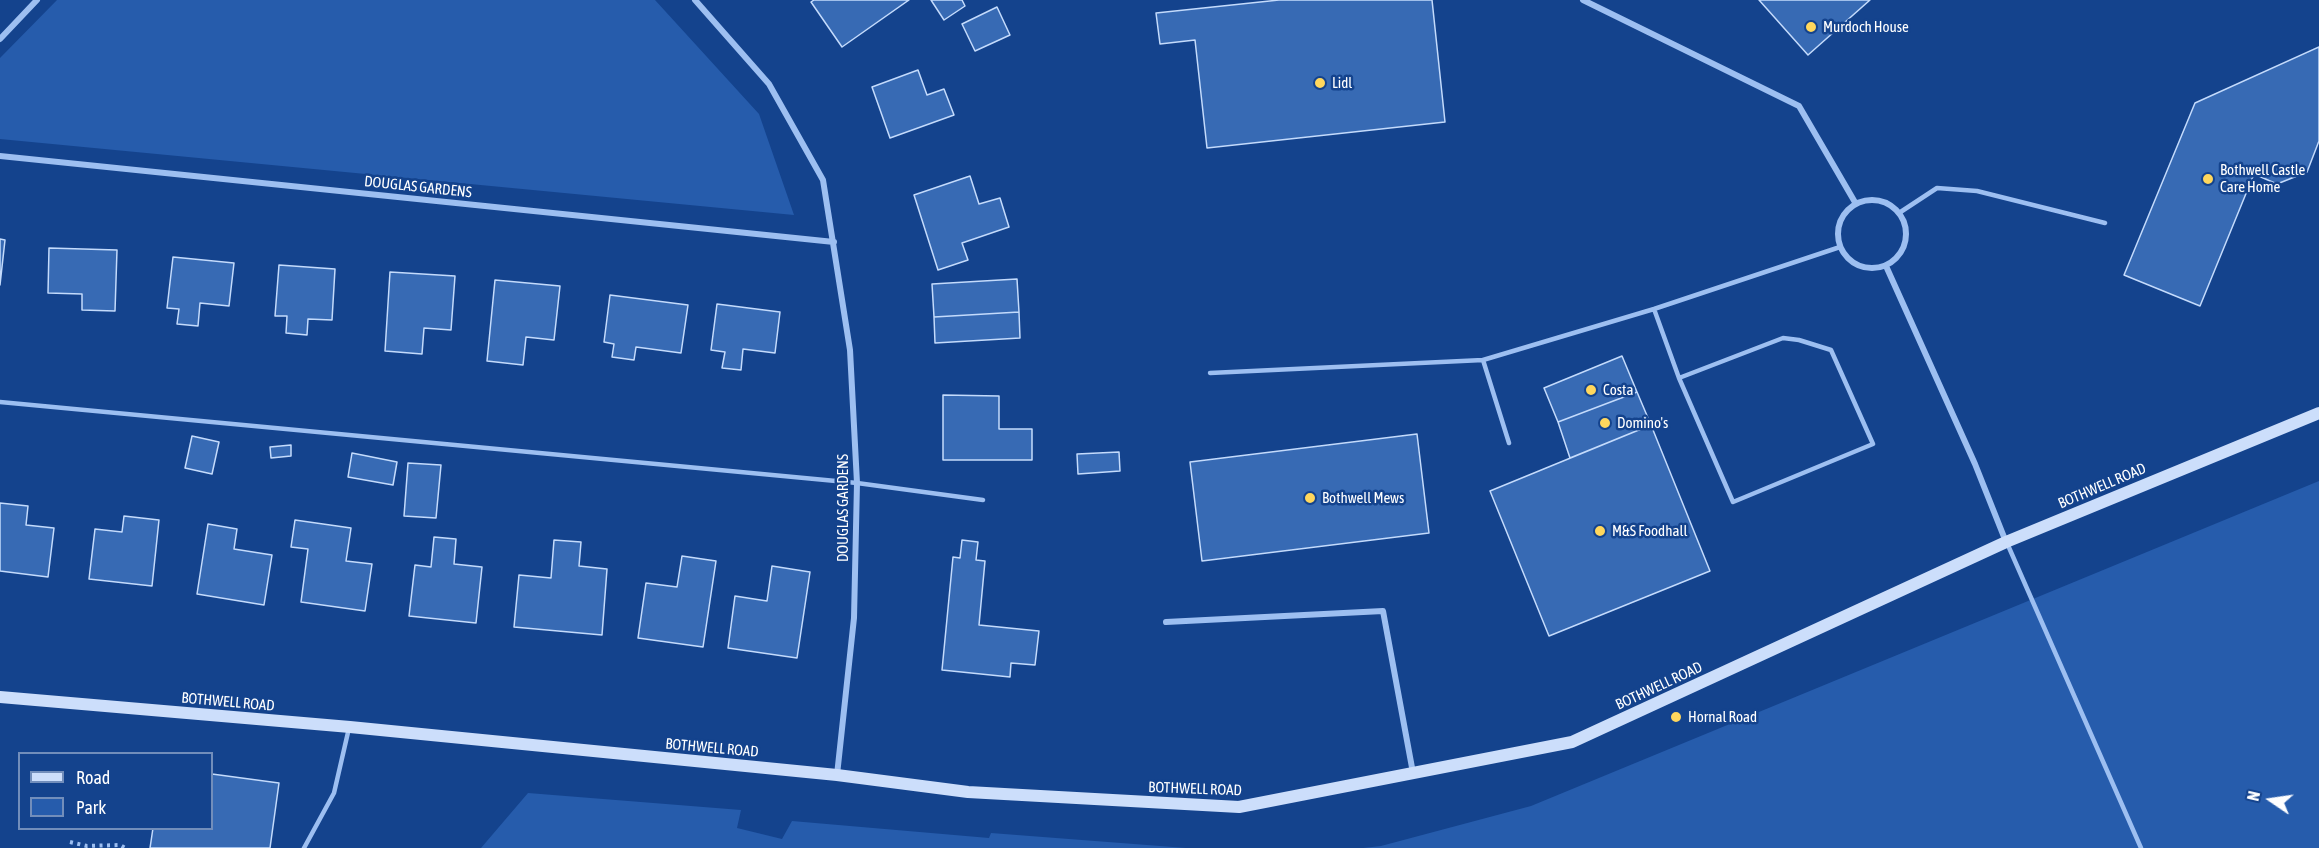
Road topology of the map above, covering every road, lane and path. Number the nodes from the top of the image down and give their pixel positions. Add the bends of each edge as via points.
1 (37, 0) edge
2 (695, 0) edge
3 (1583, 0) edge
4 (0, 39) edge
5 (0, 156) edge
6 (1856, 204) junction
7 (1899, 213) junction
8 (2105, 223) dead end
9 (834, 242) junction
10 (1840, 247) junction
11 (1886, 266) junction
12 (1654, 309) junction
13 (1483, 360) junction
14 (1210, 373) dead end
15 (1678, 378) junction
16 (0, 402) edge
17 (2319, 412) edge
18 (1509, 443) dead end
19 (857, 483) junction
20 (983, 500) dead end
21 (2006, 542) junction
22 (1166, 622) dead end
23 (0, 697) edge
24 (350, 727) junction
25 (1413, 773) junction
26 (837, 775) junction
27 (70, 842) dead end
28 (125, 848) edge
29 (304, 848) edge
30 (2141, 848) edge

1 - 4 street
2 - 9 street, DOUGLAS GARDENS via 769,84 823,180
3 - 6 street via 1799,106
5 - 9 street, DOUGLAS GARDENS
6 - 7 street via 1879,200
6 - 10 street via 1839,223
7 - 8 lane via 1937,188 1977,191
7 - 11 street via 1907,233 1905,245
9 - 19 street, DOUGLAS GARDENS via 850,350
10 - 11 street via 1852,263 1863,268
10 - 12 lane
11 - 21 street
12 - 13 lane
12 - 15 lane
13 - 14 lane
13 - 18 lane
15 - 15 lane via 1783,338 1831,350 1873,444 1733,502
16 - 19 lane
17 - 21 main road, BOTHWELL ROAD
19 - 20 lane
19 - 26 street, DOUGLAS GARDENS via 854,618
21 - 25 main road, BOTHWELL ROAD via 1572,742
21 - 30 lane
22 - 25 street via 1383,611
23 - 24 main road, BOTHWELL ROAD
24 - 26 main road, BOTHWELL ROAD
24 - 29 lane via 334,793
25 - 26 main road, BOTHWELL ROAD via 1239,807 968,792
27 - 28 path

